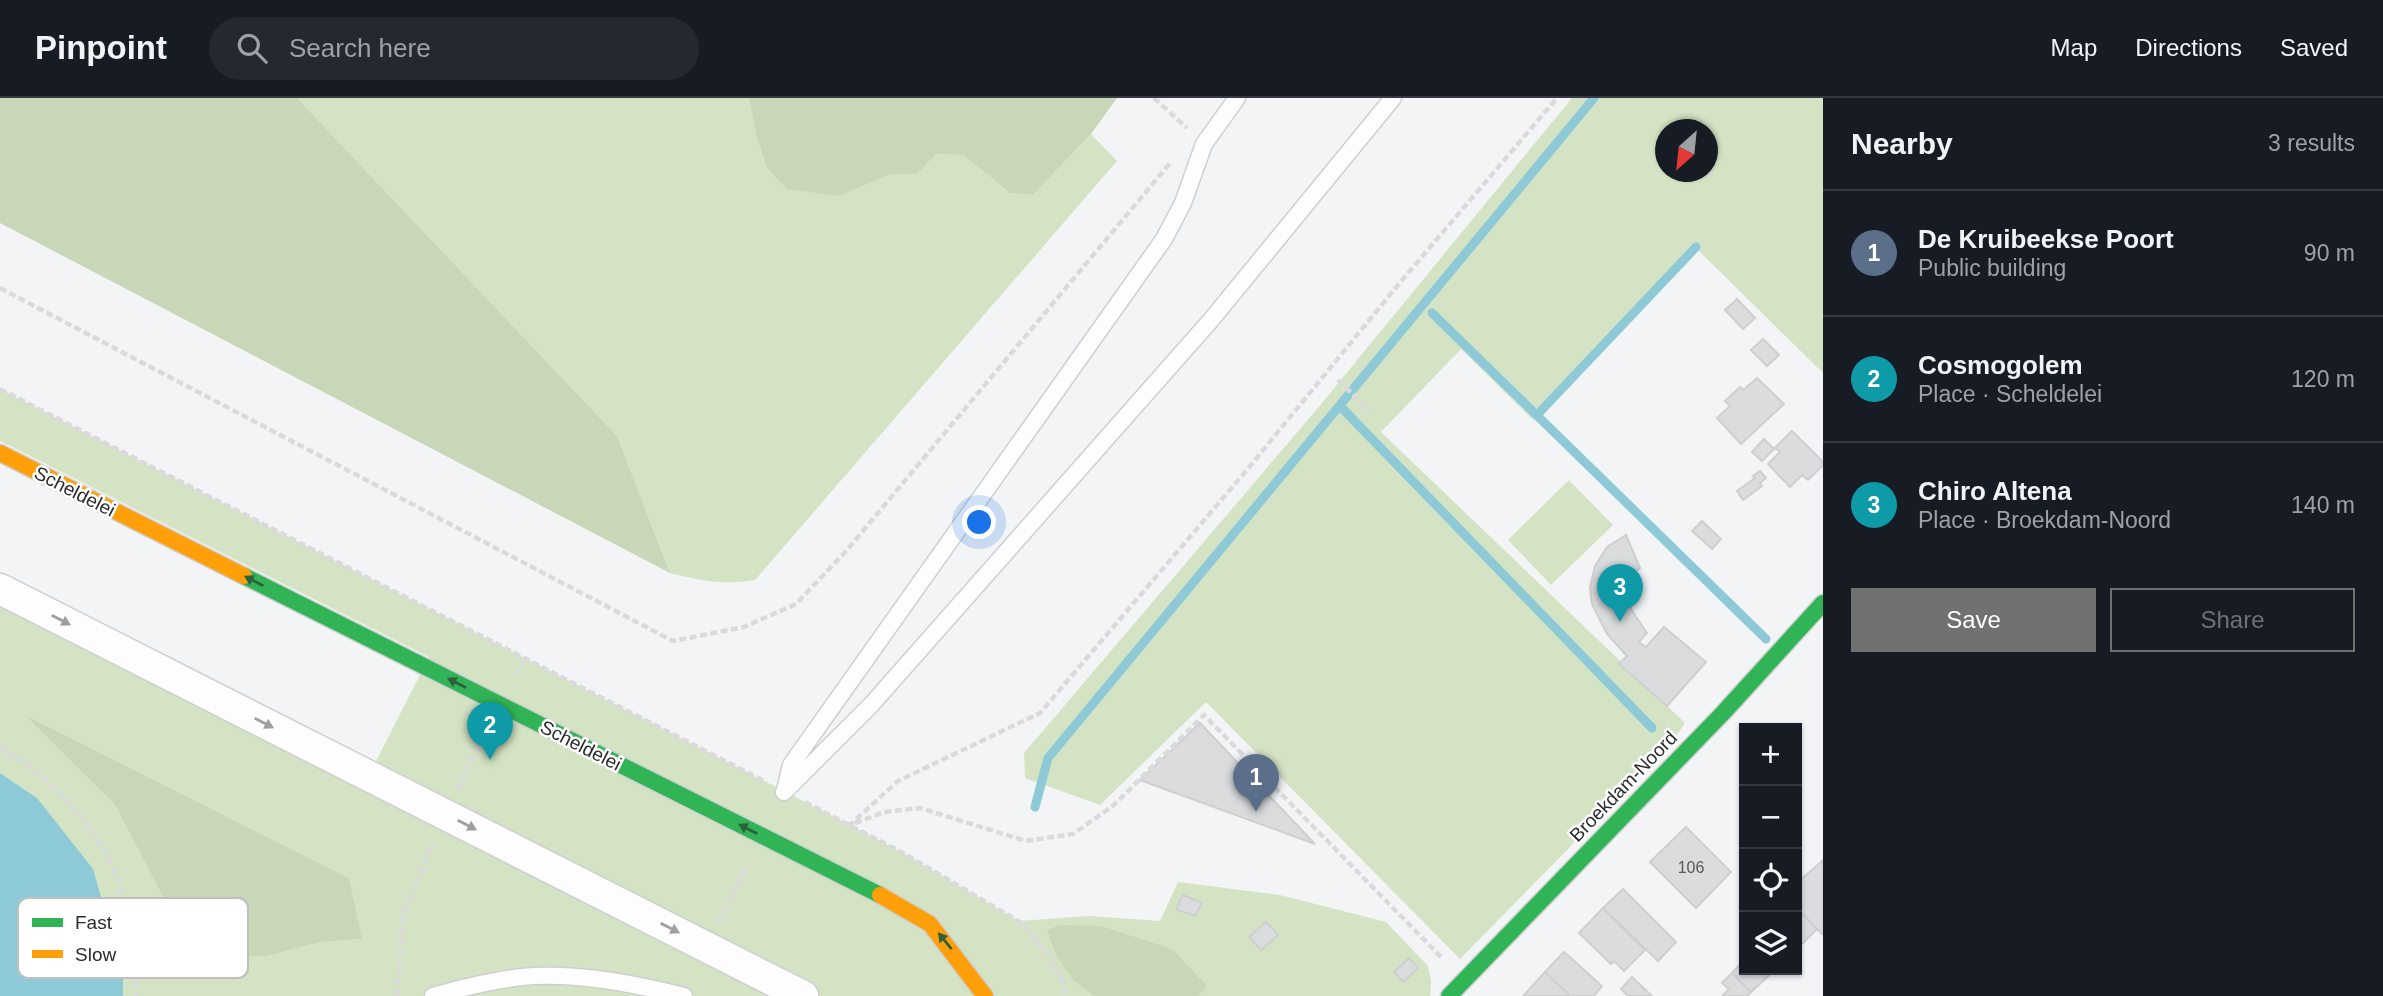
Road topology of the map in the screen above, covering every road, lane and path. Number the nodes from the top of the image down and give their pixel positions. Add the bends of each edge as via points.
1 (1154, 98) edge
2 (1237, 98) edge
3 (1393, 98) edge
4 (1557, 98) edge
5 (1204, 144) junction
6 (0, 288) edge
7 (1338, 380) dead end
8 (0, 389) edge
9 (1371, 412) dead end
10 (0, 453) edge
11 (0, 589) edge
12 (1823, 603) edge
13 (0, 746) edge
14 (784, 792) junction
15 (850, 825) junction
16 (762, 836) junction
17 (123, 898) edge
18 (707, 946) junction
19 (135, 978) edge
20 (1464, 981) junction
21 (137, 996) edge
22 (433, 996) edge
23 (684, 996) edge
24 (803, 996) edge
25 (985, 996) edge
26 (1066, 996) edge
27 (1450, 996) edge

1 - 5 path
2 - 5 lane
3 - 14 lane via 1211,320 871,705
4 - 15 path via 1040,713 898,781
5 - 6 path via 1171,162 847,550 796,604 744,627 673,641
5 - 14 lane via 1183,203 1164,239 791,765
7 - 9 path
8 - 14 path
16 -> 10 street, Scheldelei
11 -> 18 street
12 - 20 street, Broekdam-Noord
13 - 17 path via 60,792 87,821 108,855
14 - 15 path
15 - 20 path via 884,812 920,808 1026,841 1073,834 1114,804 1204,715
15 - 26 path via 1020,922 1044,950
16 - 18 path
25 -> 16 street, Scheldelei via 930,924
18 - 24 street
19 - 21 path
20 - 27 street, Broekdam-Noord
22 - 23 lane via 534,976 613,981

